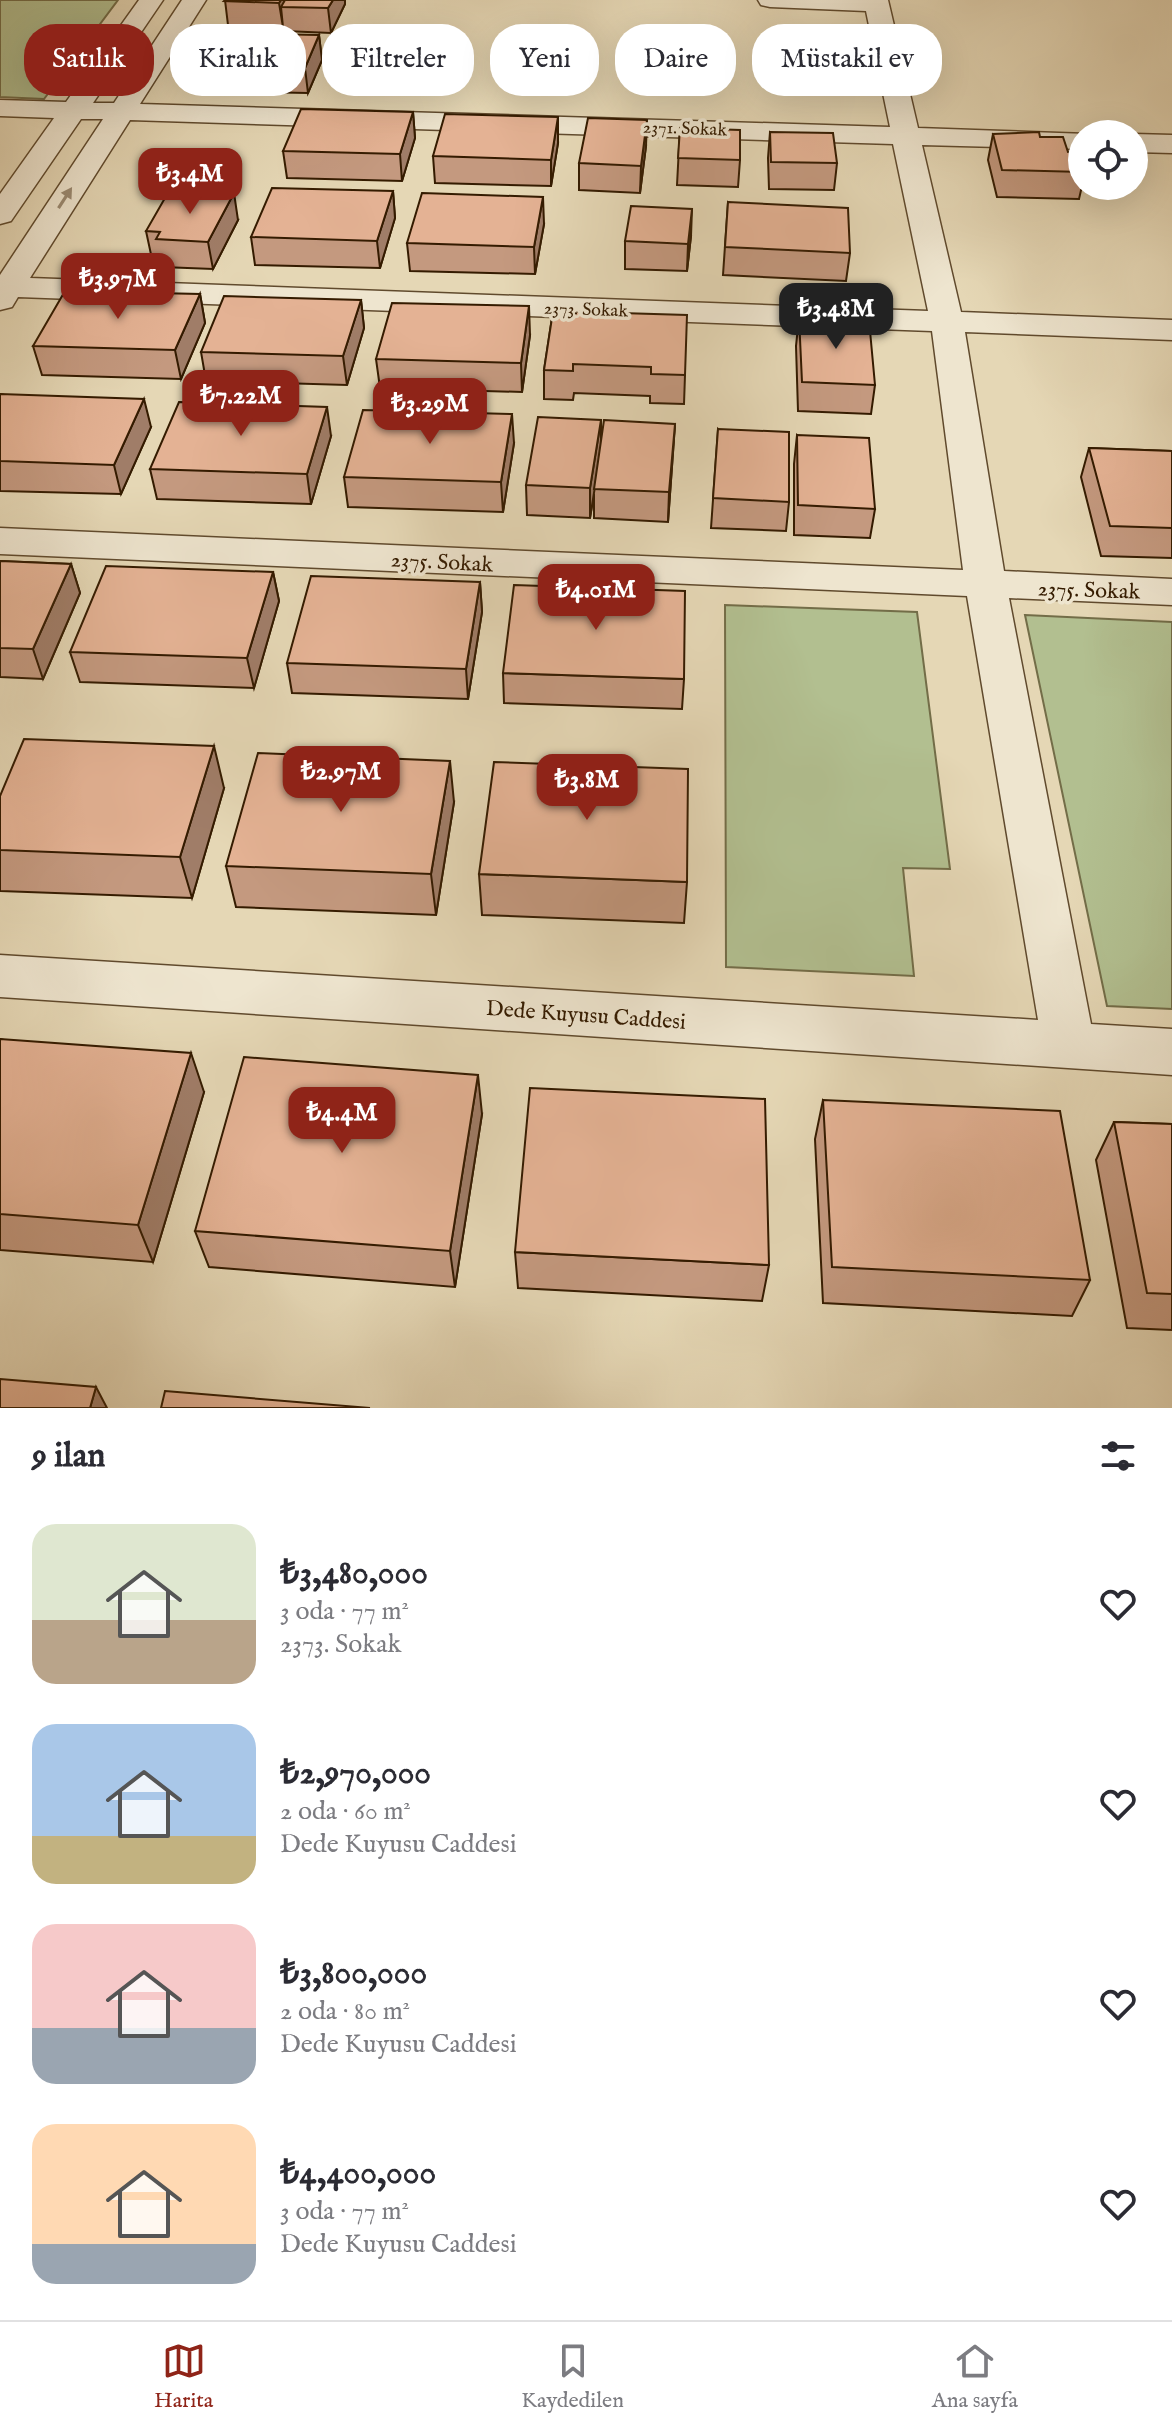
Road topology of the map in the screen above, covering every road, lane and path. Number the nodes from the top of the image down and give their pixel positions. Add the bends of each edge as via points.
1 (151, 0) edge
2 (194, 0) edge
3 (770, 0) edge
4 (876, 2) edge
5 (0, 108) edge
6 (73, 110) junction
7 (121, 112) junction
8 (906, 134) junction
9 (1068, 140) edge
10 (1148, 143) edge
11 (1172, 144) edge
12 (0, 215) edge
13 (3, 291) edge
14 (947, 322) junction
15 (1172, 330) edge
16 (0, 541) edge
17 (986, 586) junction
18 (1172, 592) edge
19 (0, 976) edge
20 (1069, 1046) junction
21 (1172, 1052) edge

1 - 6 street
2 - 7 street
3 - 4 street
4 - 8 street
5 - 6 street, 2371. Sokak
6 - 7 street, 2371. Sokak
6 - 12 street
7 - 8 street, 2371. Sokak
13 -> 7 street
8 - 9 street, 2371. Sokak
8 - 14 street
10 - 11 street
13 - 14 street, 2373. Sokak
14 - 15 street, 2373. Sokak
14 - 17 street
16 - 17 street, 2375. Sokak
17 - 18 street, 2375. Sokak
17 - 20 street
19 - 20 street, Dede Kuyusu Caddesi
20 - 21 street, Dede Kuyusu Caddesi

